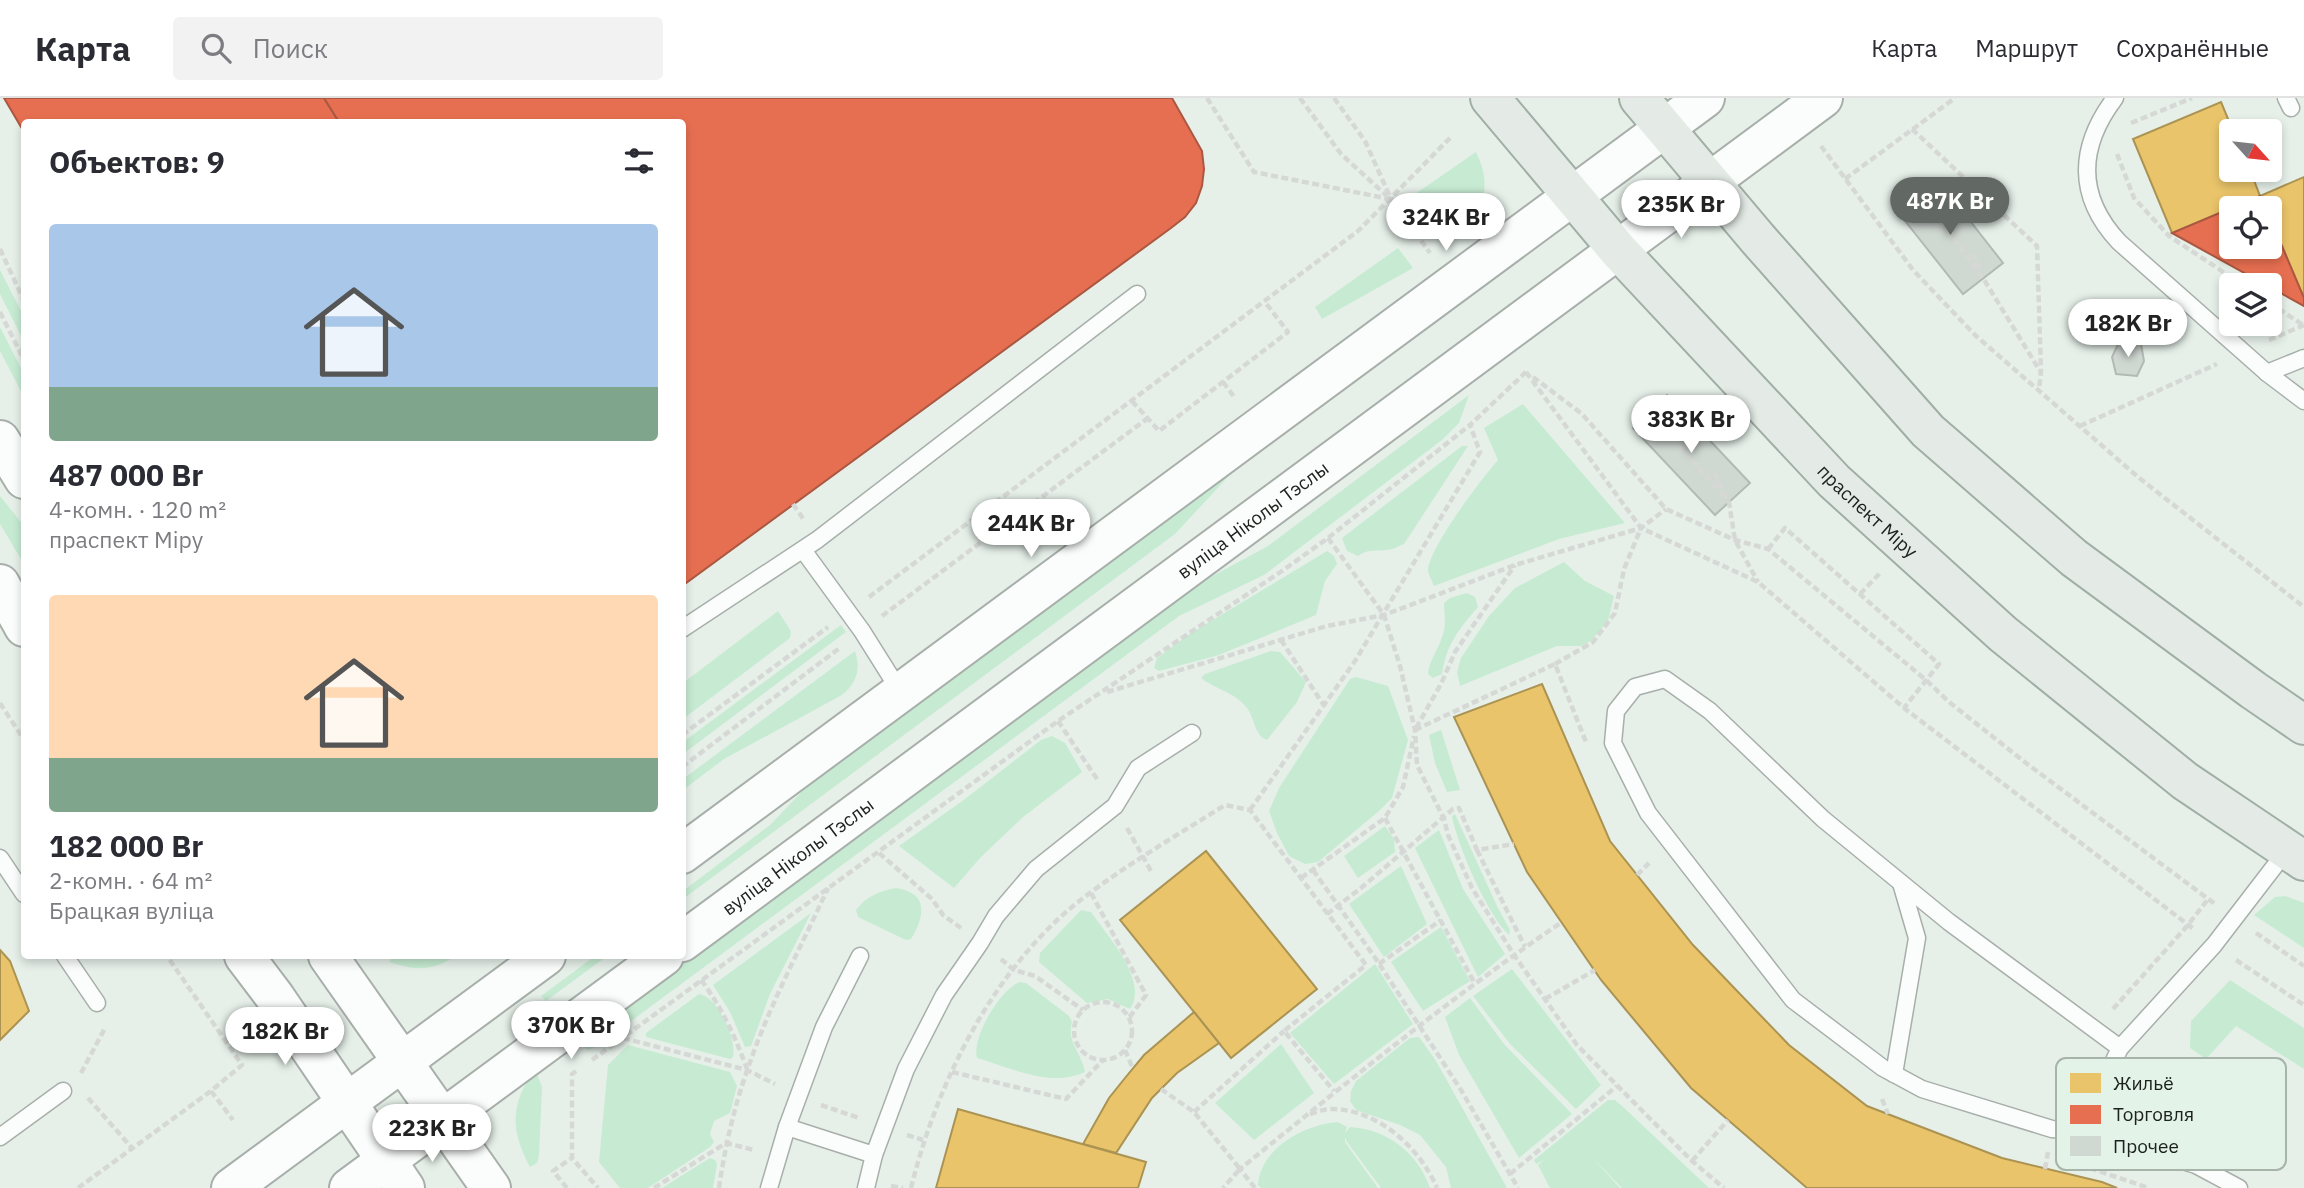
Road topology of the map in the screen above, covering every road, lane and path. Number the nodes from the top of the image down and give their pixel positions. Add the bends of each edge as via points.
1 (1207, 98) edge
2 (1300, 98) edge
3 (1334, 98) edge
4 (1490, 98) edge
5 (1639, 98) edge
6 (1705, 98) edge
7 (1823, 98) edge
8 (1955, 98) edge
9 (2115, 98) edge
10 (2192, 98) edge
11 (2120, 127) dead end
12 (1664, 129) junction
13 (1912, 129) junction
14 (1813, 136) dead end
15 (1450, 138) dead end
16 (2113, 145) dead end
17 (1845, 179) junction
18 (1710, 182) junction
19 (1572, 196) junction
20 (1391, 199) junction
21 (1941, 221) dead end
22 (0, 250) edge
23 (1618, 250) junction
24 (1430, 253) dead end
25 (1973, 253) dead end
26 (2225, 273) edge
27 (1983, 278) junction
28 (1137, 294) dead end
29 (21, 295) edge
30 (1265, 302) junction
31 (2282, 311) edge
32 (0, 312) edge
33 (2304, 325) edge
34 (2242, 352) junction
35 (21, 354) edge
36 (2304, 358) edge
37 (2041, 371) junction
38 (1526, 372) junction
39 (2267, 373) junction
40 (2039, 391) junction
41 (1132, 401) junction
42 (2304, 401) edge
43 (1148, 418) junction
44 (1657, 421) dead end
45 (1470, 425) junction
46 (2080, 426) junction
47 (0, 440) edge
48 (1714, 473) dead end
49 (21, 474) edge
50 (1728, 502) junction
51 (1666, 509) junction
52 (1641, 528) junction
53 (1328, 538) junction
54 (1735, 540) junction
55 (1768, 549) junction
56 (803, 550) junction
57 (1515, 565) junction
58 (1758, 582) junction
59 (1, 588) edge
60 (2304, 607) edge
61 (848, 612) junction
62 (1384, 615) junction
63 (21, 622) edge
64 (686, 626) edge
65 (862, 631) junction
66 (1281, 640) junction
67 (1555, 664) dead end
68 (1926, 680) junction
69 (901, 692) junction
70 (1101, 694) junction
71 (0, 703) edge
72 (1323, 704) junction
73 (1904, 708) junction
74 (2304, 725) edge
75 (1415, 730) junction
76 (686, 731) edge
77 (1192, 733) dead end
78 (21, 735) edge
79 (686, 764) edge
80 (1250, 810) junction
81 (1385, 818) junction
82 (1444, 819) junction
83 (1514, 844) dead end
84 (1477, 849) junction
85 (686, 851) edge
86 (1404, 852) junction
87 (879, 853) junction
88 (2295, 856) edge
89 (0, 858) edge
90 (1649, 863) dead end
91 (1313, 870) junction
92 (1637, 875) dead end
93 (1301, 878) junction
94 (1901, 883) junction
95 (830, 885) junction
96 (21, 890) edge
97 (1091, 893) junction
98 (1339, 905) junction
99 (1327, 914) junction
100 (2234, 918) junction
101 (1441, 920) junction
102 (1562, 922) dead end
103 (686, 939) edge
104 (980, 943) junction
105 (2214, 945) junction
106 (1525, 947) junction
107 (1514, 955) junction
108 (860, 956) dead end
109 (67, 959) edge
110 (169, 959) edge
111 (246, 959) edge
112 (330, 959) edge
113 (541, 959) edge
114 (660, 959) edge
115 (1378, 961) junction
116 (1366, 965) junction
117 (2304, 966) edge
118 (1014, 970) junction
119 (1595, 970) dead end
120 (701, 980) junction
121 (1475, 985) junction
122 (1545, 999) junction
123 (97, 1003) joint
124 (2304, 1005) edge
125 (1083, 1010) junction
126 (1129, 1018) junction
127 (1420, 1026) junction
128 (1284, 1031) junction
129 (2120, 1048) junction
130 (1125, 1050) junction
131 (2115, 1058) edge
132 (1104, 1060) junction
133 (402, 1062) junction
134 (1133, 1069) dead end
135 (747, 1070) junction
136 (952, 1072) junction
137 (1894, 1074) junction
138 (1617, 1086) junction
139 (1161, 1089) dead end
140 (63, 1091) joint
141 (211, 1091) junction
142 (1334, 1091) junction
143 (1880, 1094) dead end
144 (345, 1103) junction
145 (1194, 1112) junction
146 (1309, 1114) junction
147 (1888, 1114) dead end
148 (443, 1119) junction
149 (233, 1120) dead end
150 (1728, 1120) dead end
151 (787, 1128) junction
152 (2056, 1129) edge
153 (0, 1137) edge
154 (726, 1143) junction
155 (874, 1154) junction
156 (572, 1157) junction
157 (1692, 1161) junction
158 (1240, 1169) junction
159 (2205, 1170) edge
160 (1510, 1174) junction
161 (395, 1175) edge
162 (78, 1188) edge
163 (231, 1188) edge
164 (349, 1188) edge
165 (491, 1188) edge
166 (567, 1188) edge
167 (598, 1188) edge
168 (654, 1188) edge
169 (719, 1188) edge
170 (769, 1188) edge
171 (866, 1188) edge
172 (911, 1188) edge
173 (1223, 1188) edge
174 (1255, 1188) edge
175 (1437, 1188) edge
176 (1518, 1188) edge
177 (1724, 1188) edge
178 (2239, 1188) edge

1 - 20 path via 1254,172
2 - 20 path via 1341,154
3 - 20 path via 1364,141
4 - 19 main road, праспект Міру
5 - 12 main road
6 - 12 main road
7 - 18 main road, вуліца Ніколы Тэслы
8 - 13 path
9 - 34 lane via 2095,128 2087,157 2094,208 2119,242
10 - 11 path
12 - 18 main road
12 - 19 main road
13 - 17 path
13 - 37 path via 2037,246
14 - 17 path
15 - 20 path
16 - 26 path via 2134,198 2169,236
17 - 40 path via 1913,270 1975,335
18 - 23 main road, вуліца Ніколы Тэслы
18 - 74 main road via 1928,430 2074,558
19 - 23 main road, праспект Міру
19 - 69 main road
20 - 24 path
20 - 30 path via 1358,231
21 - 27 path
22 - 29 path
23 - 88 main road, праспект Міру via 1834,481 2003,634 2185,781
23 - 103 main road, вуліца Ніколы Тэслы
25 - 27 path
27 - 37 path
28 - 56 lane
30 - 41 path
30 - 43 path via 1288,332 1159,432
31 - 33 path
32 - 35 path
33 - 34 path
34 - 39 lane
34 - 46 path
36 - 39 lane
37 - 40 path
38 - 45 path
38 - 51 path via 1582,414
38 - 52 path
39 - 42 lane
40 - 46 path
41 - 43 path
41 - 61 path
43 - 65 path
44 - 50 path
45 - 53 path
45 - 62 path via 1480,452
46 - 60 path
47 - 49 main road
48 - 50 path
50 - 54 path
51 - 52 path
51 - 54 path
52 - 57 path
52 - 58 path
52 - 67 path via 1624,569 1615,614 1593,642
53 - 62 path
53 - 70 path
54 - 55 path
54 - 58 path
55 - 68 path
55 - 68 path via 1785,528 1939,664
56 - 61 lane
56 - 64 lane
57 - 62 path
57 - 75 path via 1455,652
58 - 73 path
59 - 63 main road
61 - 65 lane
61 - 76 path
62 - 66 path
62 - 72 path
62 - 75 path
65 - 69 lane
65 - 79 path
66 - 70 path
66 - 72 path
68 - 73 path
68 - 100 path via 2026,763
69 - 85 main road
70 - 87 path
71 - 78 path
72 - 80 path
73 - 105 path
75 - 81 path via 1403,787
75 - 82 path via 1417,765
77 - 104 lane via 1138,768 1115,806 1036,869 996,916
80 - 93 path
80 - 97 path via 1225,805
81 - 86 path
81 - 91 path
82 - 84 path via 1460,808
82 - 86 path
82 - 107 path via 1472,888
83 - 84 path
84 - 106 path
86 - 98 path
86 - 101 path
87 - 95 path
87 - 104 path via 932,899 943,915
88 - 100 lane
89 - 96 lane
90 - 92 path
91 - 93 path
91 - 98 path
93 - 99 path
94 - 129 lane
94 - 137 lane via 1917,938
94 - 137 lane via 1823,819 1710,711 1665,679 1635,687 1616,710 1614,743 1648,813 1793,1000
95 - 120 path
95 - 135 path
97 - 118 path via 1047,930
97 - 126 path via 1146,995
98 - 99 path
98 - 115 path
99 - 116 path
100 - 105 lane
100 - 117 path
101 - 115 path
101 - 121 path
102 - 106 path
104 - 118 path
104 - 155 lane via 944,995 906,1069
105 - 124 path
105 - 129 lane
106 - 107 path
107 - 121 path
107 - 122 path
108 - 151 lane via 824,1027
109 - 123 lane
110 - 141 path via 242,1065
111 - 144 main road
112 - 133 main road
113 - 133 main road
114 - 148 main road
115 - 116 path
115 - 127 path
116 - 128 path
118 - 125 path via 1035,976
118 - 136 path via 980,1017
119 - 122 path
120 - 135 path via 735,1034
120 - 156 path via 572,1074
121 - 127 path
122 - 138 path via 1577,1045
123 - 140 path via 106,1026 83,1071
125 - 126 path via 1108,1003
125 - 132 path via 1074,1025 1076,1042 1087,1056
126 - 130 path via 1131,1035
127 - 142 path
127 - 160 path
128 - 142 path
128 - 145 path
129 - 131 lane
130 - 132 path
130 - 134 path
132 - 136 path via 1066,1099
133 - 144 main road
133 - 148 main road
135 - 154 path
136 - 172 path via 923,1140
137 - 152 lane via 1922,1089
138 - 157 path
138 - 160 path
139 - 145 path
140 - 153 lane
141 - 149 path
141 - 162 path
142 - 146 path
143 - 147 path
144 - 161 main road
144 - 163 main road
145 - 158 path
146 - 158 path
146 - 175 path via 1330,1108 1390,1129 1418,1154
148 - 161 main road
148 - 165 main road
150 - 157 path
151 - 155 lane
151 - 170 lane
154 - 168 path
154 - 169 path
155 - 171 lane
156 - 166 path via 553,1171
156 - 167 path
157 - 177 path
158 - 173 path
158 - 174 path
159 - 178 lane
160 - 176 path
161 - 164 main road

